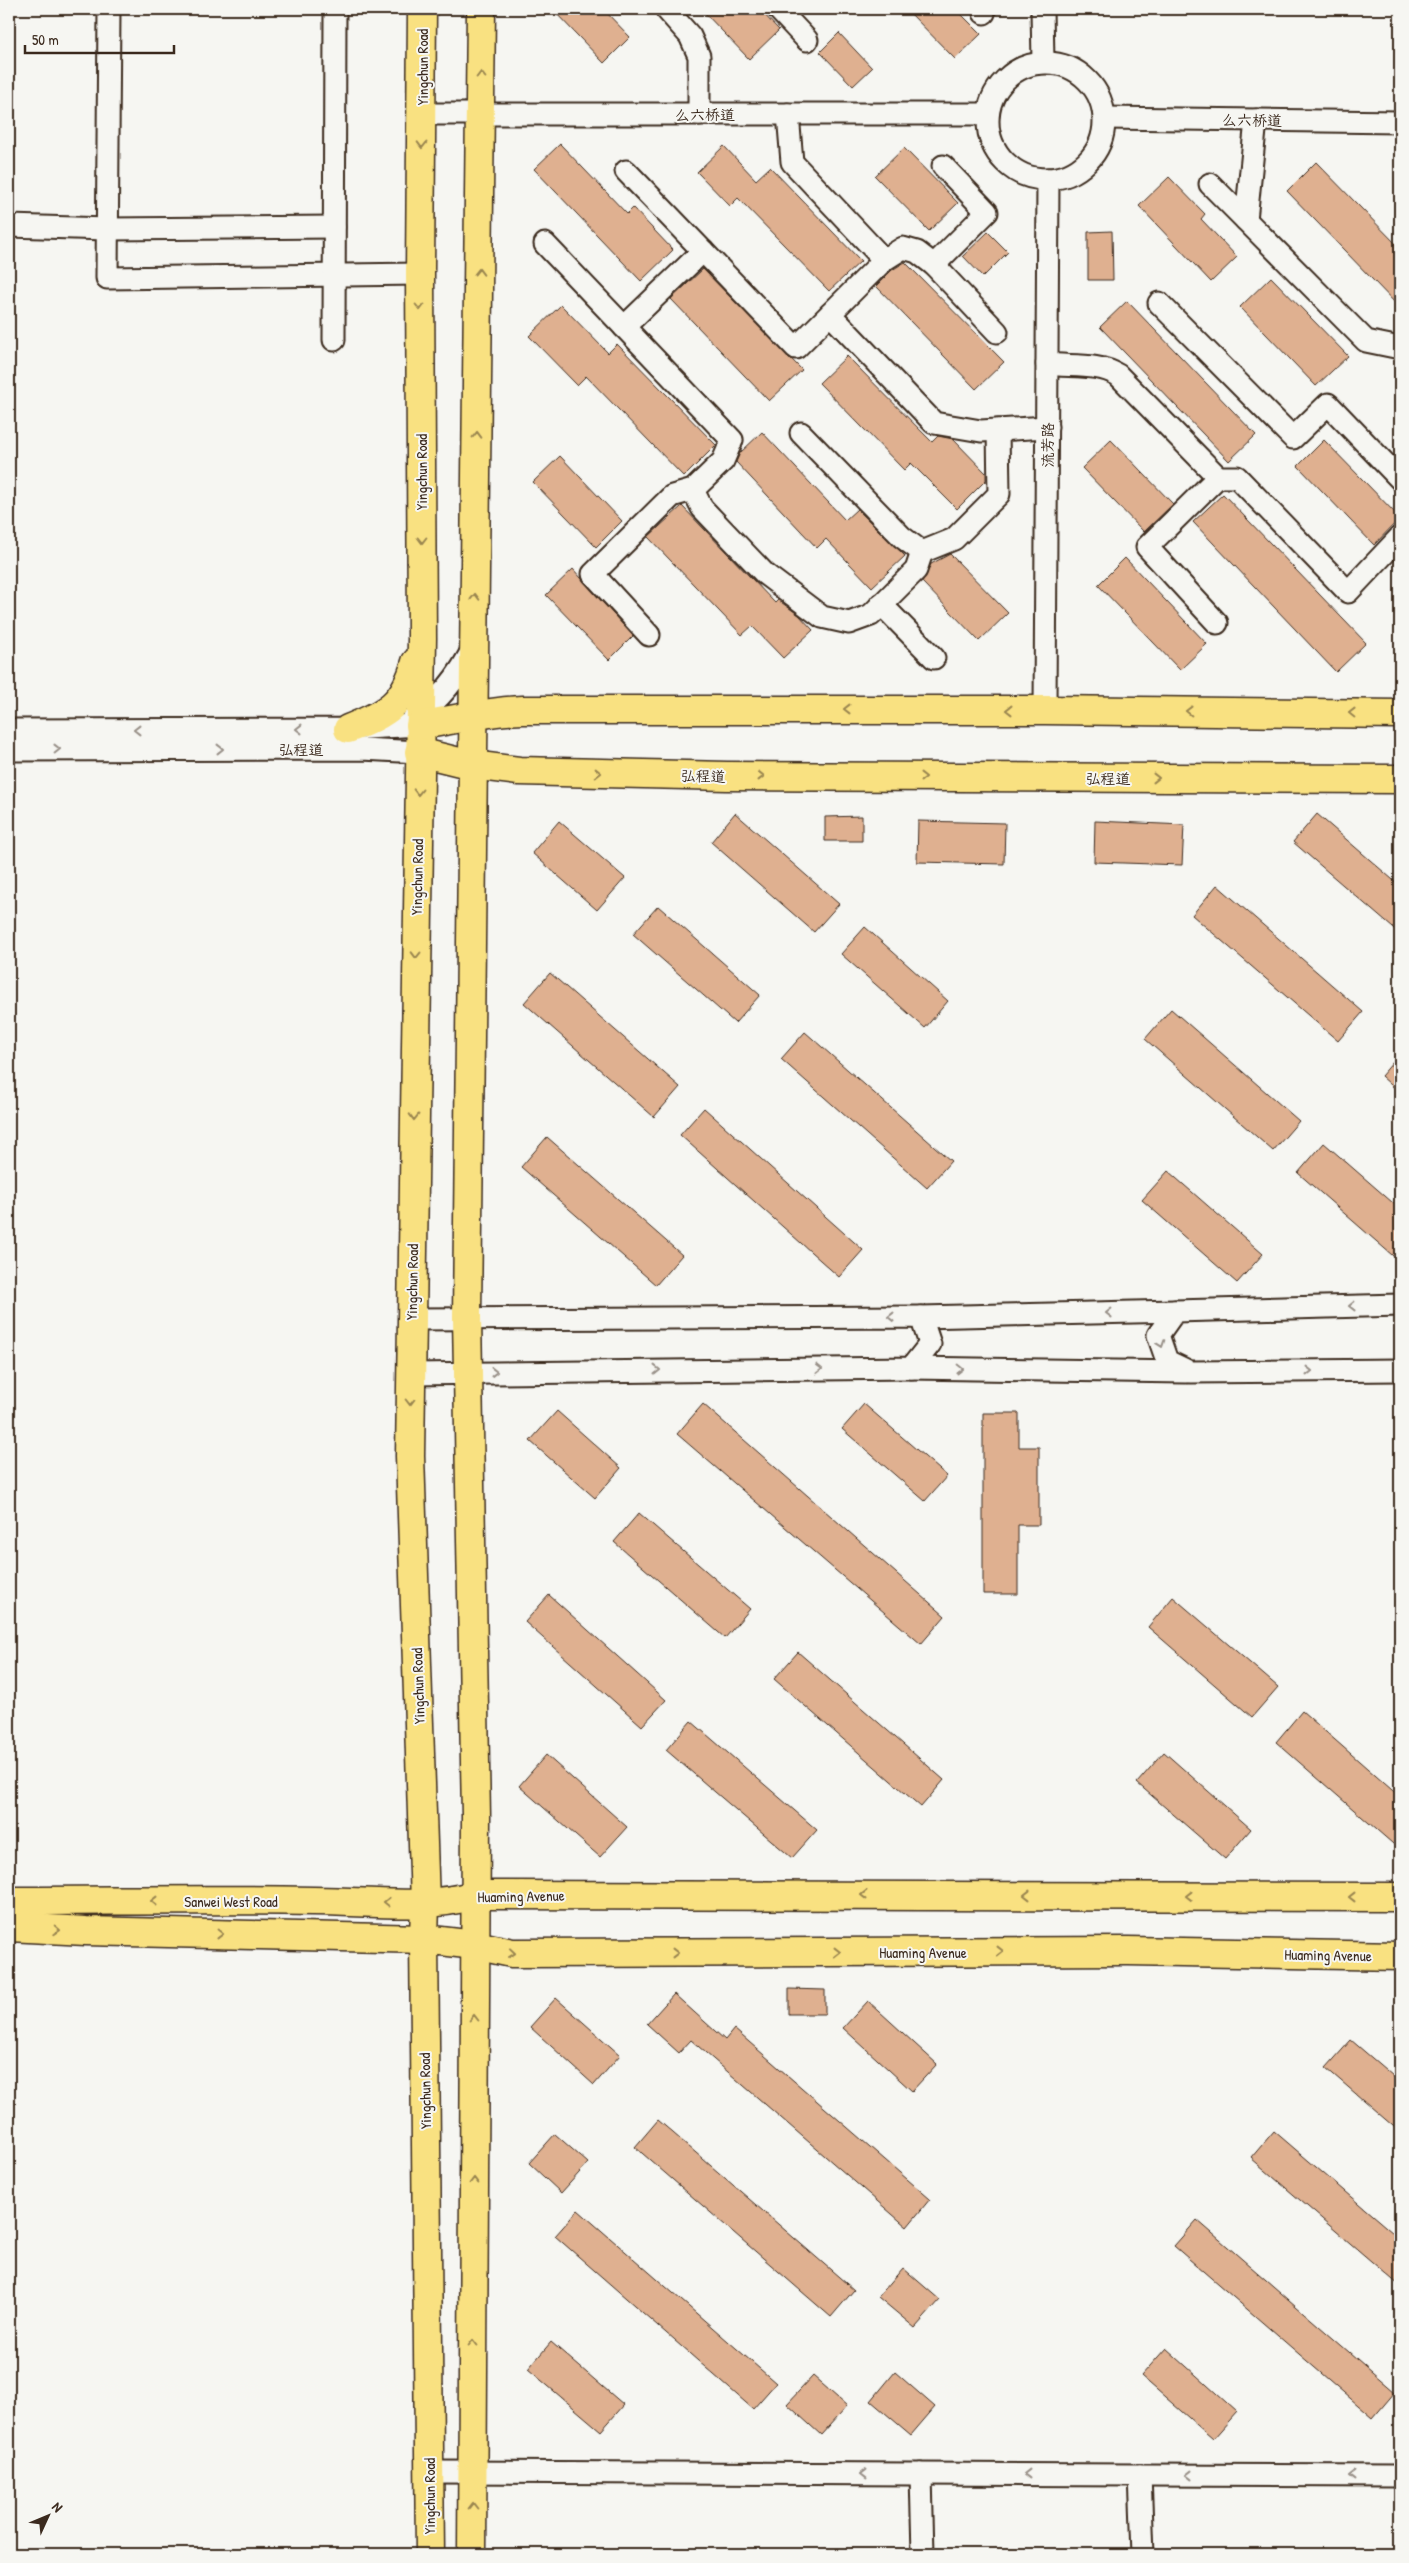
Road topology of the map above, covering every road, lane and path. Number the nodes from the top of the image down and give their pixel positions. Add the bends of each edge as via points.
1 (110, 9) edge
2 (335, 9) edge
3 (422, 9) edge
4 (481, 9) edge
5 (666, 9) edge
6 (778, 9) edge
7 (1042, 9) edge
8 (808, 40) dead end
9 (1043, 62) junction
10 (422, 114) junction
11 (699, 114) junction
12 (788, 114) junction
13 (988, 114) junction
14 (482, 115) junction
15 (1105, 118) junction
16 (1256, 120) junction
17 (1400, 122) edge
18 (944, 166) dead end
19 (626, 172) dead end
20 (1048, 180) junction
21 (1210, 184) dead end
22 (1246, 220) junction
23 (9, 226) edge
24 (334, 227) junction
25 (107, 228) junction
26 (545, 244) dead end
27 (703, 251) junction
28 (884, 260) junction
29 (934, 265) junction
30 (334, 274) junction
31 (420, 274) junction
32 (1159, 303) dead end
33 (830, 314) junction
34 (624, 327) junction
35 (997, 332) dead end
36 (334, 340) dead end
37 (1400, 348) edge
38 (1047, 364) junction
39 (1047, 427) junction
40 (998, 430) junction
41 (801, 432) dead end
42 (1218, 476) junction
43 (1400, 479) edge
44 (693, 490) junction
45 (1400, 537) edge
46 (922, 552) junction
47 (881, 604) junction
48 (1217, 623) dead end
49 (648, 635) dead end
50 (422, 638) junction
51 (474, 646) junction
52 (934, 658) dead end
53 (546, 710) junction
54 (1045, 710) junction
55 (1400, 714) edge
56 (439, 719) junction
57 (9, 730) edge
58 (349, 739) junction
59 (9, 750) edge
60 (419, 752) junction
61 (472, 765) junction
62 (550, 772) junction
63 (1400, 779) edge
64 (1400, 1305) edge
65 (1175, 1311) junction
66 (467, 1317) junction
67 (921, 1317) junction
68 (411, 1319) junction
69 (911, 1368) junction
70 (1400, 1370) edge
71 (467, 1372) junction
72 (1190, 1372) junction
73 (411, 1374) junction
74 (1400, 1897) edge
75 (464, 1898) junction
76 (9, 1901) edge
77 (425, 1903) junction
78 (9, 1927) edge
79 (435, 1941) junction
80 (475, 1945) junction
81 (1400, 1956) edge
82 (429, 2472) junction
83 (473, 2472) junction
84 (921, 2474) junction
85 (1140, 2475) junction
86 (1400, 2476) edge
87 (430, 2554) edge
88 (472, 2554) edge
89 (923, 2554) edge
90 (1143, 2554) edge

1 - 25 street
2 - 24 street
3 - 10 main road, Yingchun Road
14 -> 4 main road, Yingchun Road
5 - 11 street via 690,36 699,56
6 - 8 street
7 - 9 street
9 - 13 street via 1021,67 1002,81 990,100
9 - 15 street via 1066,65 1086,77 1099,96
10 - 14 street, 么六桥道
10 -> 31 main road, Yingchun Road
11 - 12 street, 么六桥道
11 - 14 street, 么六桥道
12 - 13 street, 么六桥道
12 - 28 street via 792,162
13 - 20 street via 992,145 1006,164 1026,176
51 -> 14 main road, Yingchun Road
15 - 16 street, 么六桥道
15 - 20 street via 1101,141 1089,160 1071,174
16 - 17 street, 么六桥道
16 - 22 street
18 - 29 street via 987,212
19 - 27 street
20 - 38 street, 流芳路
21 - 22 street
22 - 37 street via 1366,341
23 - 25 street
24 - 25 street
24 - 30 street
25 - 30 street via 106,278
26 - 34 street
27 - 33 street via 796,348
27 - 34 street
28 - 29 street via 903,248 917,252
28 - 33 street
29 - 35 street
30 - 31 street
30 - 36 street
31 -> 50 main road, Yingchun Road
32 - 43 street via 1293,438 1328,404
33 - 40 street via 934,423 981,431
34 - 44 street via 732,440 723,461
38 - 39 street, 流芳路
38 - 42 street via 1108,369 1118,375
39 - 40 street
39 - 54 street, 流芳路
40 - 46 street via 999,494 954,539
41 - 46 street via 902,536
42 - 45 street via 1237,477 1348,592
42 - 48 street via 1147,547
44 - 47 street via 702,508 765,574 822,617 849,623 870,615
44 - 49 street via 672,496 593,574
46 - 47 street via 916,570
47 - 52 street
50 - 56 main road, Yingchun Road
50 - 58 main road via 410,682 395,704
51 - 53 main road via 482,678 490,687 512,702
51 - 56 main road, Yingchun Road
51 - 56 street
54 -> 53 main road, 弘程道
53 - 56 main road, 弘程道 via 500,710
55 -> 54 main road, 弘程道
56 - 58 street, 弘程道
56 - 60 main road, Yingchun Road
56 - 61 main road, Yingchun Road
56 - 62 main road via 522,762
58 -> 57 street, 弘程道
59 -> 58 street, 弘程道
58 - 60 street, 弘程道
60 - 61 main road, 弘程道
60 -> 68 main road, Yingchun Road
61 - 62 main road, 弘程道
61 - 66 main road, Yingchun Road
62 -> 63 main road, 弘程道
64 -> 65 street
65 -> 67 street
65 -> 72 street via 1158,1335 1167,1360
67 -> 66 street
66 - 68 street
66 - 71 main road, Yingchun Road
67 - 69 street via 930,1344
68 - 73 main road, Yingchun Road
71 -> 69 street
69 -> 72 street
72 -> 70 street
71 - 73 street
71 - 75 main road, Yingchun Road via 473,1591
73 -> 77 main road, Yingchun Road via 410,1466
74 -> 75 main road, Huaming Avenue
75 - 77 main road, Sanwei West Road
75 - 80 main road, Yingchun Road
77 -> 76 main road, Sanwei West Road
77 - 79 main road, Yingchun Road
78 -> 79 main road
79 - 80 main road, Huaming Avenue
79 - 82 main road, Yingchun Road
80 -> 81 main road, Huaming Avenue via 512,1954 1128,1951
83 -> 80 main road, Yingchun Road
82 - 83 street
82 - 87 main road, Yingchun Road
84 -> 83 street
88 -> 83 main road, Yingchun Road
85 -> 84 street
84 - 89 street
86 -> 85 street
85 - 90 street

